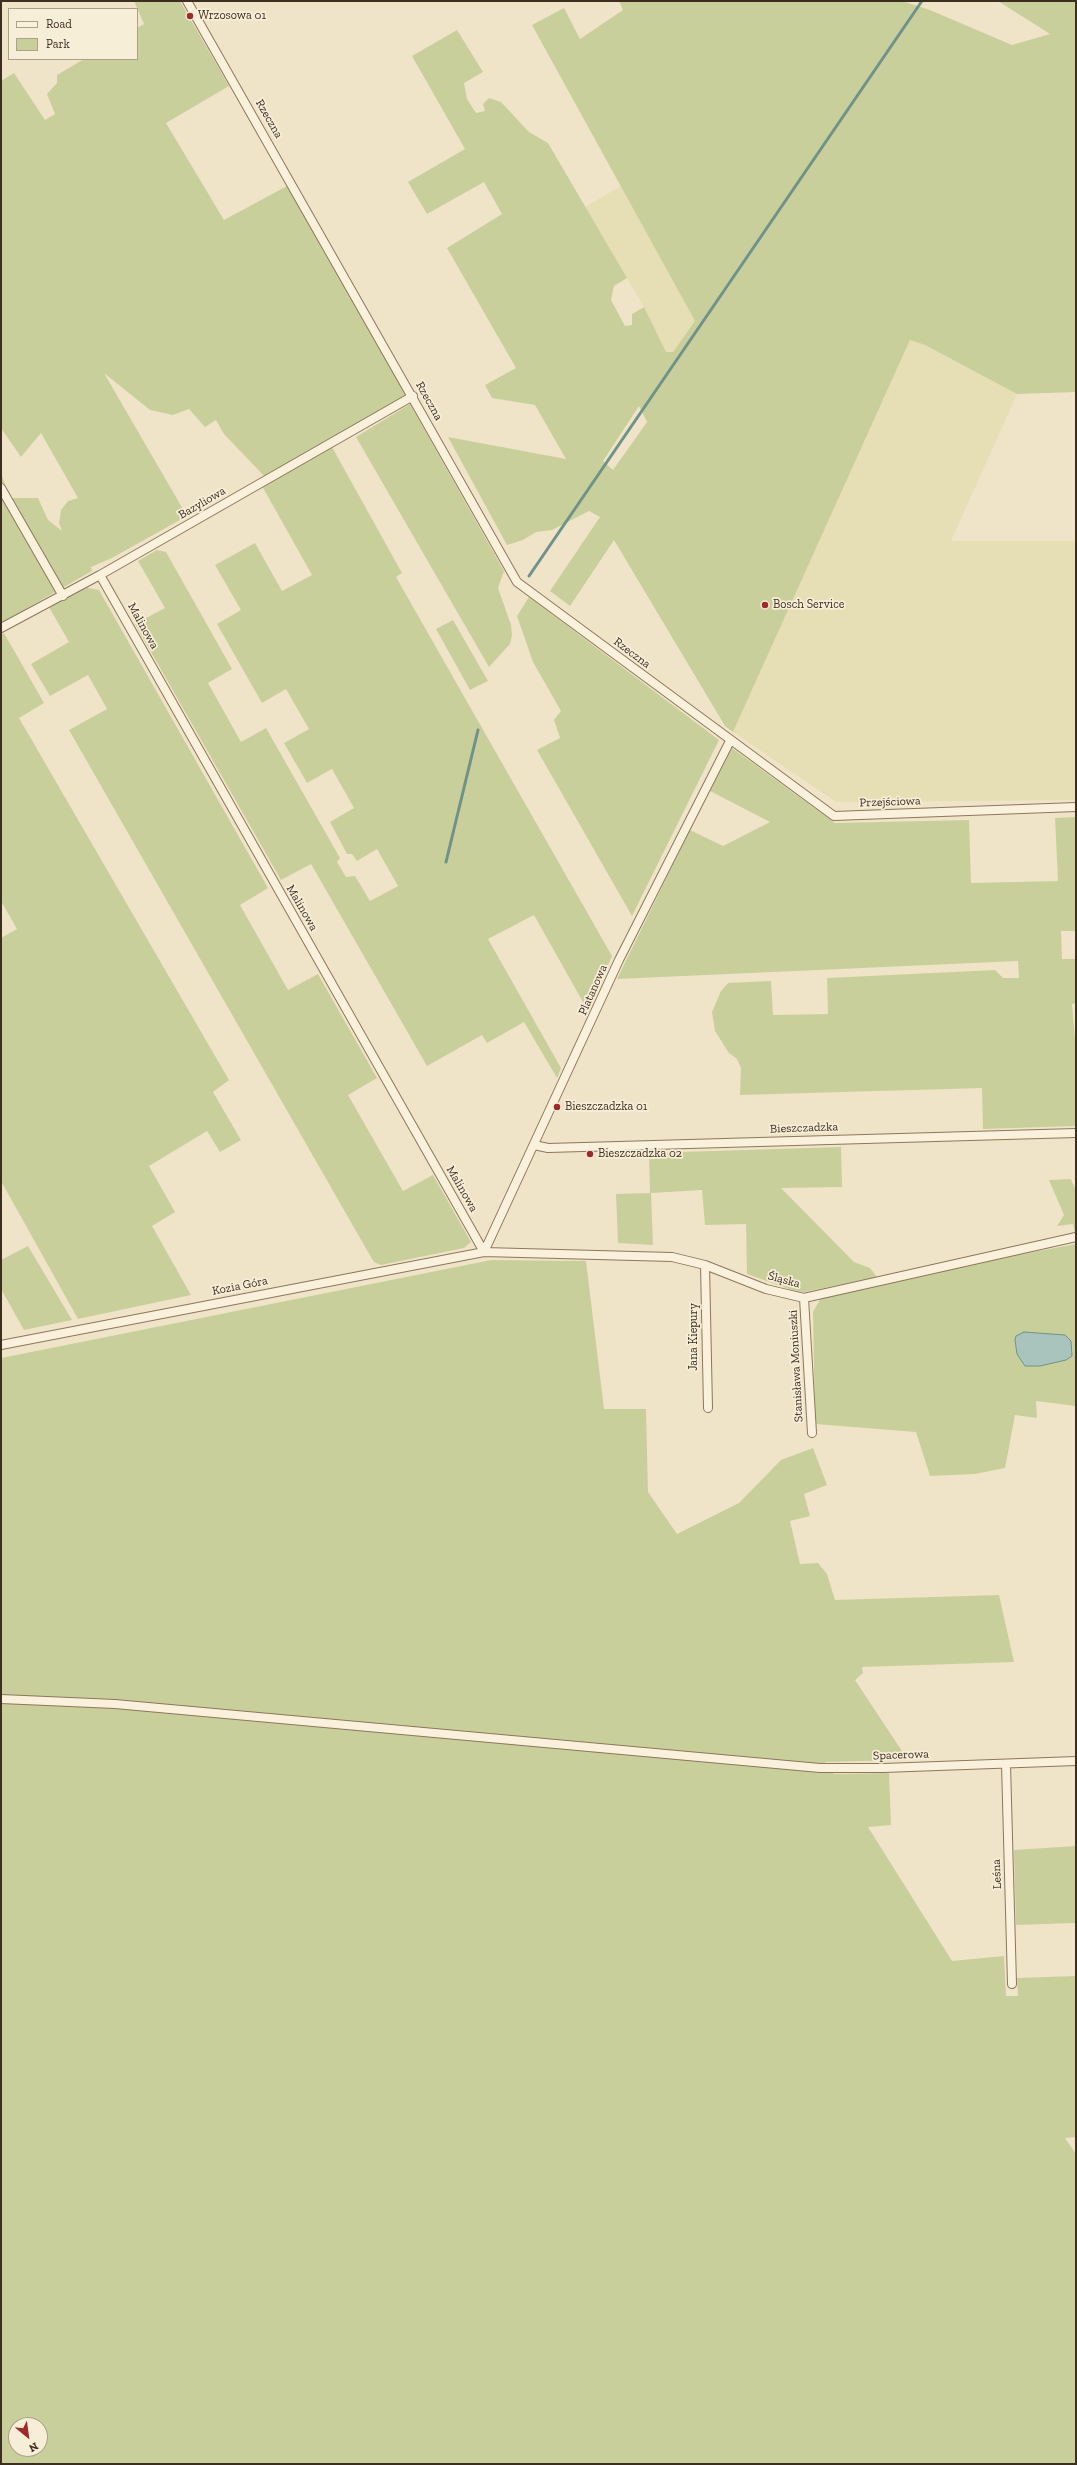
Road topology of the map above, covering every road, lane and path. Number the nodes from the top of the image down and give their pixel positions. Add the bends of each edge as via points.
1 (187, 1) edge
2 (413, 396) junction
3 (1, 488) edge
4 (100, 575) junction
5 (63, 596) junction
6 (1, 628) edge
7 (730, 741) junction
8 (1076, 807) edge
9 (1076, 1133) edge
10 (534, 1145) junction
11 (1076, 1238) edge
12 (484, 1252) junction
13 (705, 1265) junction
14 (804, 1298) junction
15 (1, 1345) edge
16 (708, 1408) dead end
17 (812, 1433) dead end
18 (1, 1699) edge
19 (1076, 1761) edge
20 (1006, 1764) junction
21 (1012, 1984) dead end

1 - 2 street, Rzeczna
2 - 4 street, Bazyliowa
2 - 7 street, Rzeczna via 517,582
3 - 5 street
4 - 5 street, Bazyliowa
4 - 12 street, Malinowa
5 - 6 street, Bazyliowa
7 - 8 street, Przejściowa via 834,816
7 - 10 street, Platanowa via 619,960
9 - 10 street, Bieszczadzka via 548,1148
10 - 12 street, Platanowa
11 - 14 street, Śląska
12 - 13 street, Śląska via 664,1256
12 - 15 street, Kozia Góra
13 - 14 street, Śląska via 766,1289
13 - 16 street, Jana Kiepury
14 - 17 street, Stanisława Moniuszki
18 - 20 street, Spacerowa via 115,1704 820,1768
19 - 20 street, Spacerowa
20 - 21 street, Leśna

